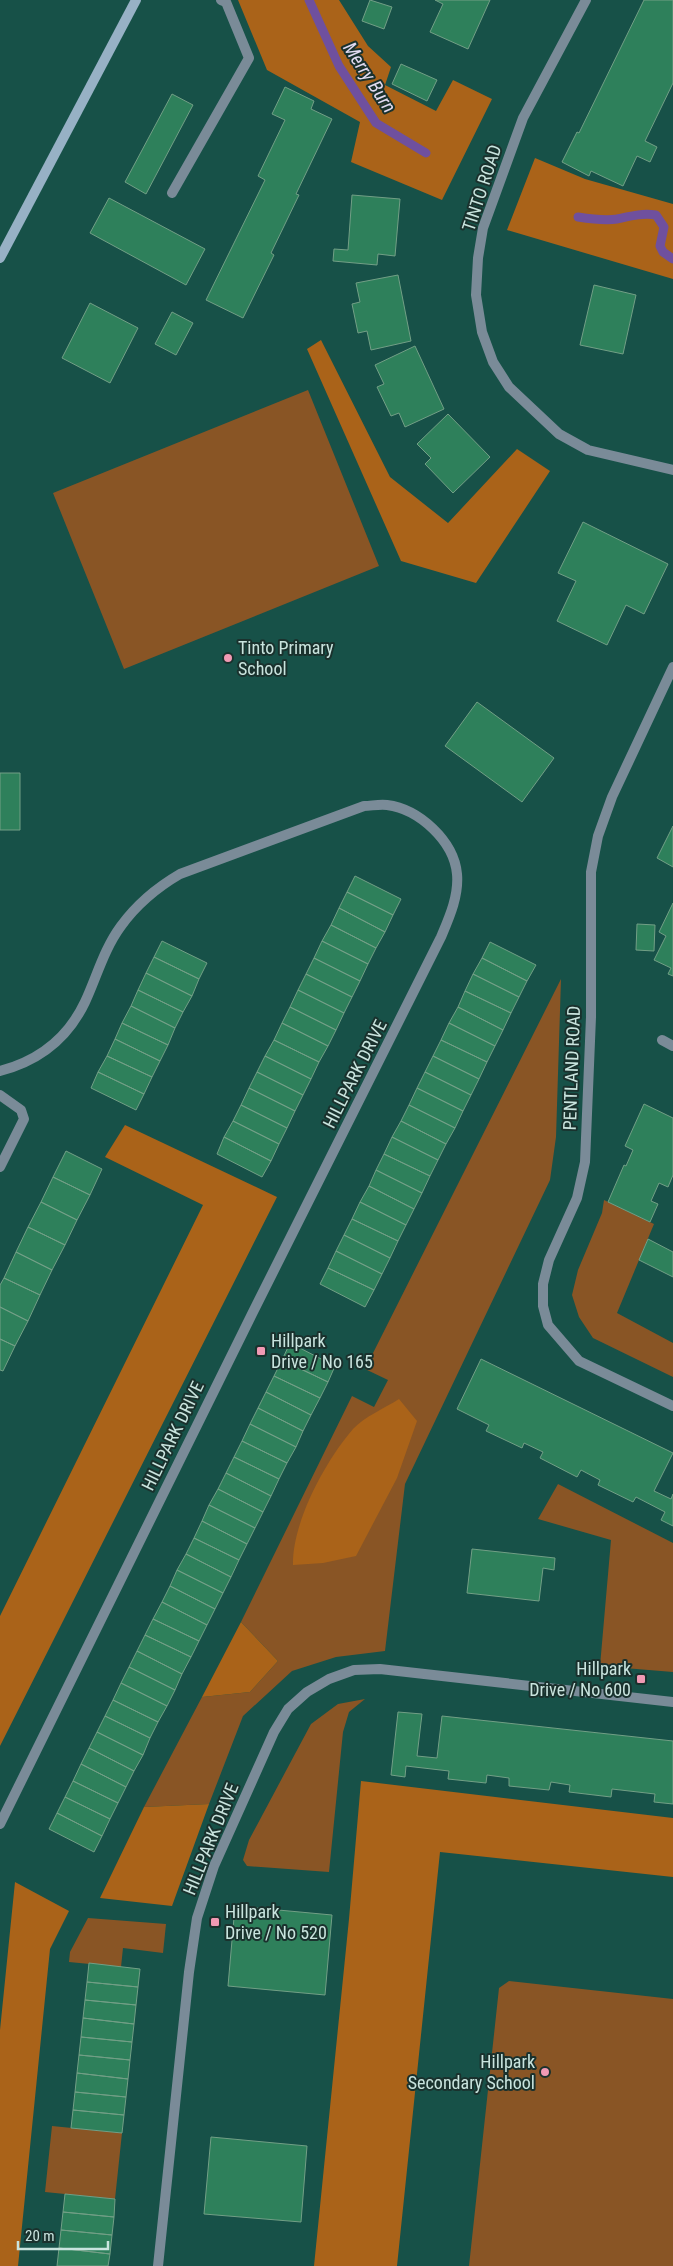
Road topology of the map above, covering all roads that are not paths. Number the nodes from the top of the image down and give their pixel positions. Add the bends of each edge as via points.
1 (136, 0) edge
2 (222, 0) edge
3 (586, 0) edge
4 (172, 193) dead end
5 (0, 258) edge
6 (673, 470) edge
7 (673, 667) edge
8 (662, 1040) dead end
9 (673, 1046) edge
10 (0, 1071) edge
11 (0, 1096) edge
12 (0, 1167) edge
13 (673, 1406) edge
14 (673, 1702) edge
15 (0, 1824) edge
16 (158, 2266) edge

1 - 5 main road
2 - 4 street via 226,2 249,58
3 - 6 street, TINTO ROAD via 523,118 483,228 476,295 482,332 493,362 509,387 559,434 588,450
7 - 13 street, PENTLAND ROAD via 612,796 598,836 592,872 585,1162 577,1198 549,1260 543,1284 548,1325 579,1362
8 - 9 street
10 - 15 street, HILLPARK DRIVE via 31,1060 67,1032 85,1002 104,954 120,927 157,887 180,874 364,806 386,805 424,820 438,834 451,855 457,873 456,892 441,938
11 - 12 street via 21,1110 24,1119
14 - 16 street, HILLPARK DRIVE via 380,1669 354,1670 330,1679 288,1709 274,1732 214,1866 197,1918

